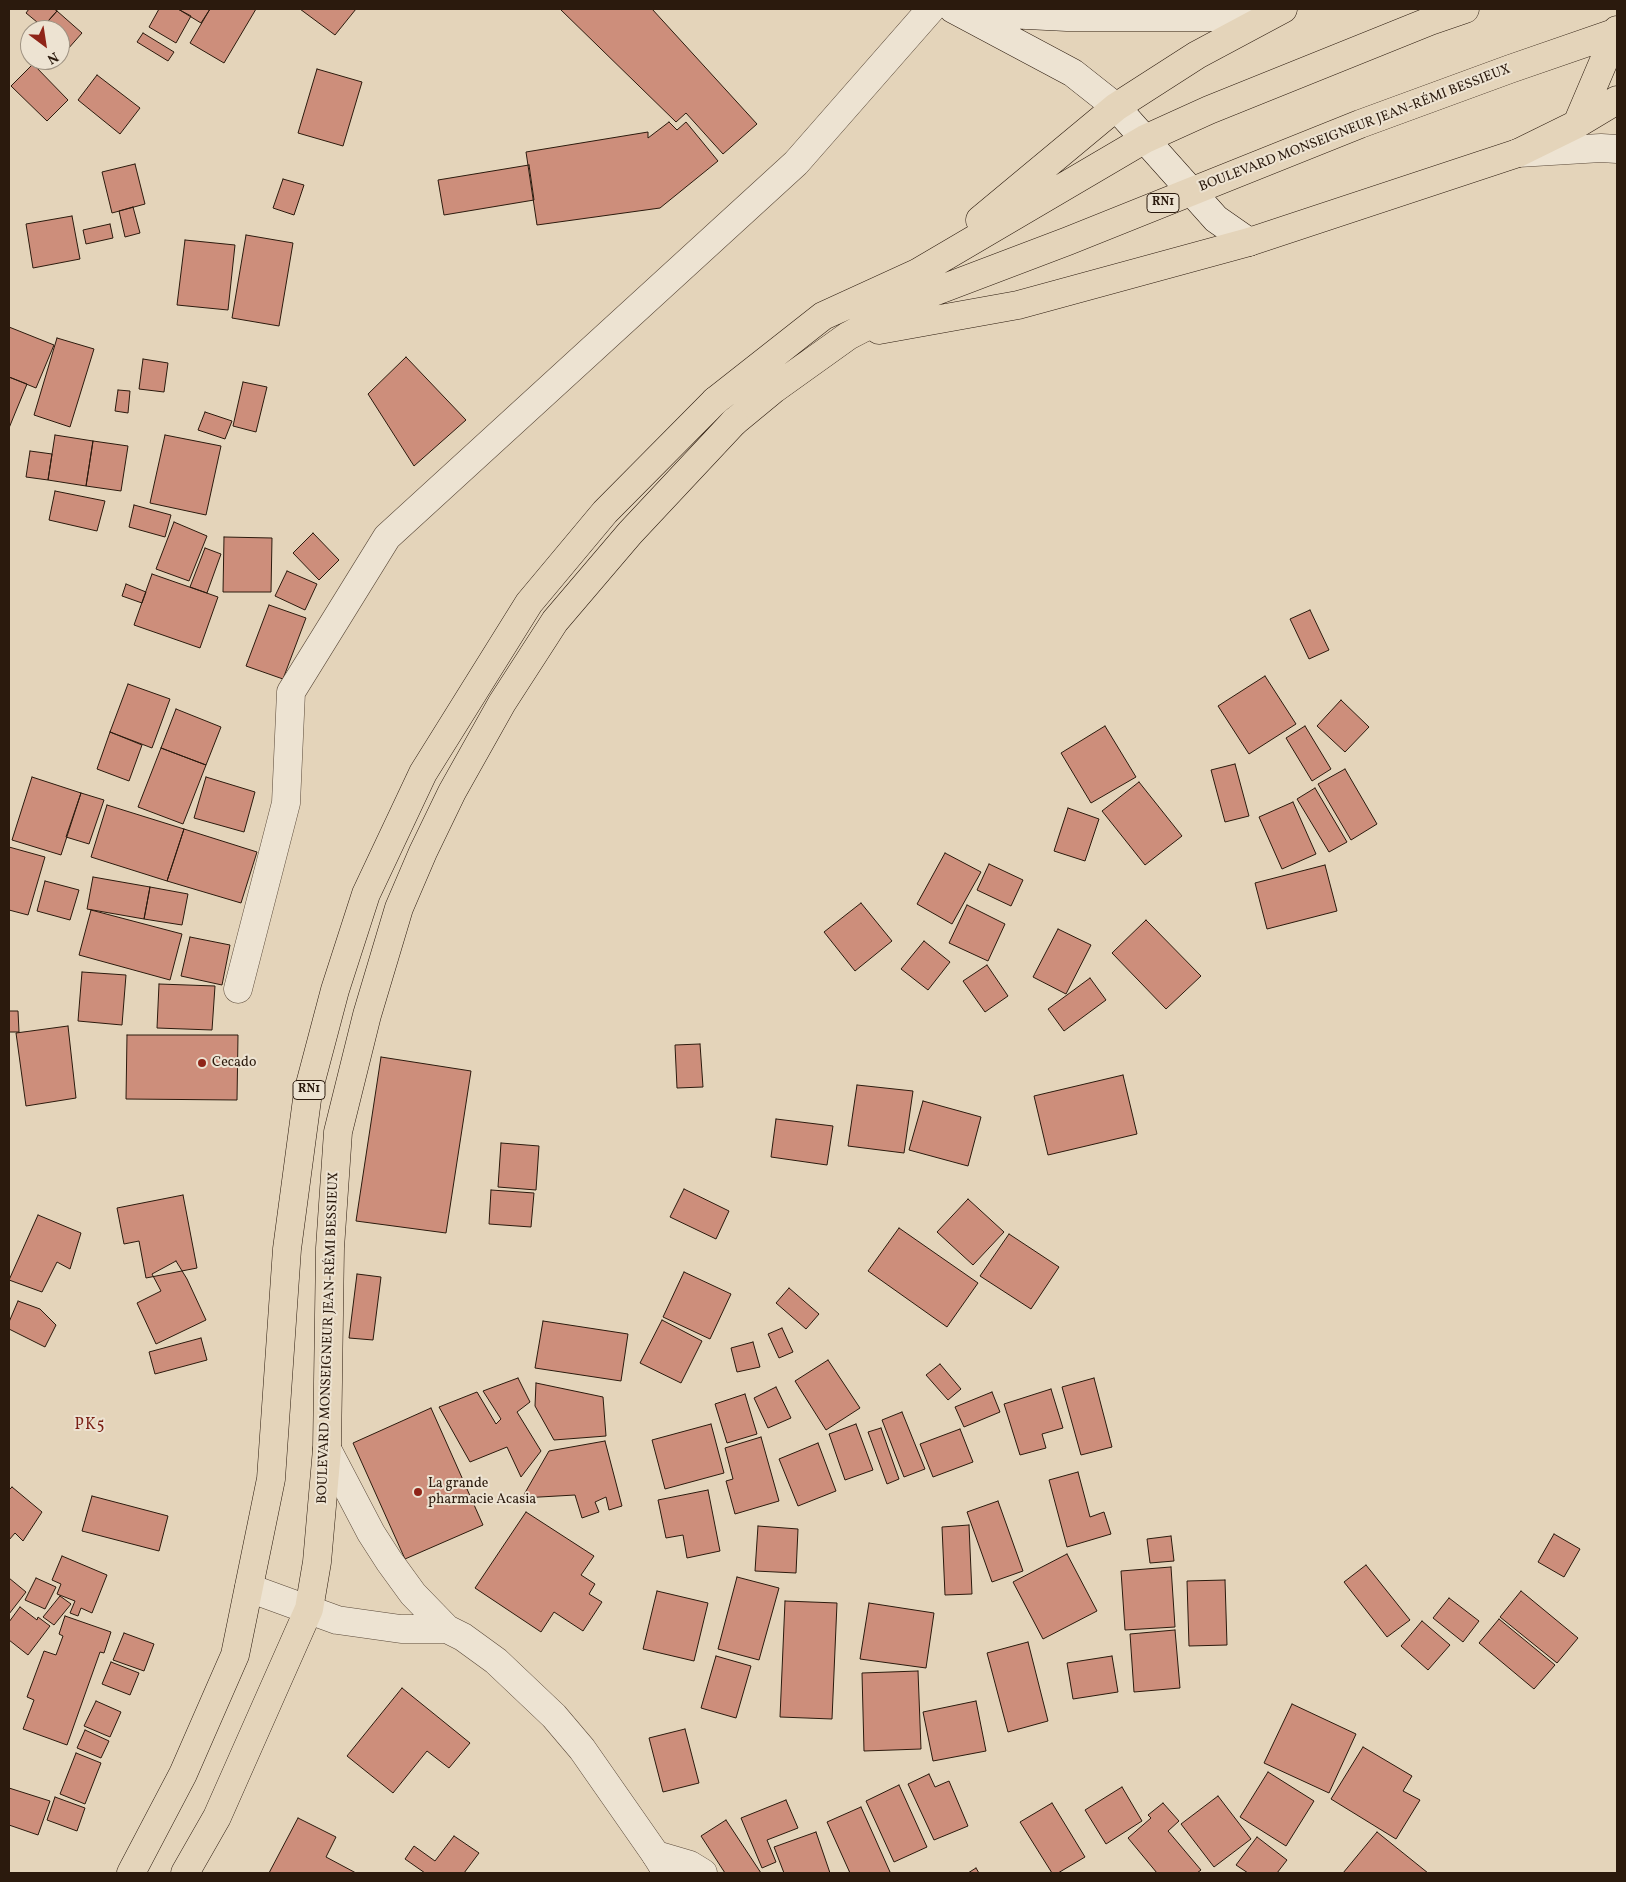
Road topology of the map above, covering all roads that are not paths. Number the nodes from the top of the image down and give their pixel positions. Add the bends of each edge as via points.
1 (932, 9) edge
2 (1466, 9) edge
3 (957, 10) edge
4 (1279, 11) edge
5 (1617, 31) edge
6 (1617, 100) edge
7 (1116, 107) junction
8 (1577, 124) junction
9 (1145, 138) junction
10 (1617, 149) edge
11 (1518, 153) junction
12 (1191, 192) junction
13 (1249, 242) junction
14 (917, 273) junction
15 (848, 336) junction
16 (238, 989) dead end
17 (327, 1448) junction
18 (249, 1588) junction
19 (309, 1609) junction
20 (447, 1629) junction
21 (661, 1864) edge
22 (131, 1873) edge
23 (185, 1873) edge
24 (703, 1873) edge

1 - 16 street via 796,163 387,537 291,692 286,803
2 - 9 main road, RN1
3 - 4 street via 1067,17 1229,17
3 - 7 street via 1073,73
4 - 7 main road via 1196,55
5 - 8 main road
5 - 12 main road, BOULEVARD MONSEIGNEUR JEAN-RÉMI BESSIEUX / RN1 via 1360,124
6 - 8 main road
7 - 9 street
7 - 14 main road
8 - 11 main road
9 - 12 street
9 - 14 main road, RN1
10 - 11 street
11 - 13 main road
12 - 13 street via 1216,219
12 - 15 main road, BOULEVARD MONSEIGNEUR JEAN-RÉMI BESSIEUX / RN1 via 931,293
13 - 15 main road via 1018,305
14 - 18 main road, RN1 via 823,316 714,400 605,512 528,603 423,773 366,894 335,990 308,1092 287,1249 271,1478
15 - 17 main road, BOULEVARD MONSEIGNEUR JEAN-RÉMI BESSIEUX / RN1 via 734,422 630,533 555,621 502,702 423,852 399,908 367,1015 338,1132 330,1248
17 - 19 main road, BOULEVARD MONSEIGNEUR JEAN-RÉMI BESSIEUX / RN1 via 317,1562
17 - 20 street via 389,1561 413,1594
18 - 19 street
18 - 22 main road, RN1 via 234,1655 183,1774
19 - 20 street via 355,1624
19 - 23 main road, BOULEVARD MONSEIGNEUR JEAN-RÉMI BESSIEUX / RN1 via 216,1817
20 - 21 street via 496,1661 554,1716 582,1750
21 - 24 street via 690,1865

